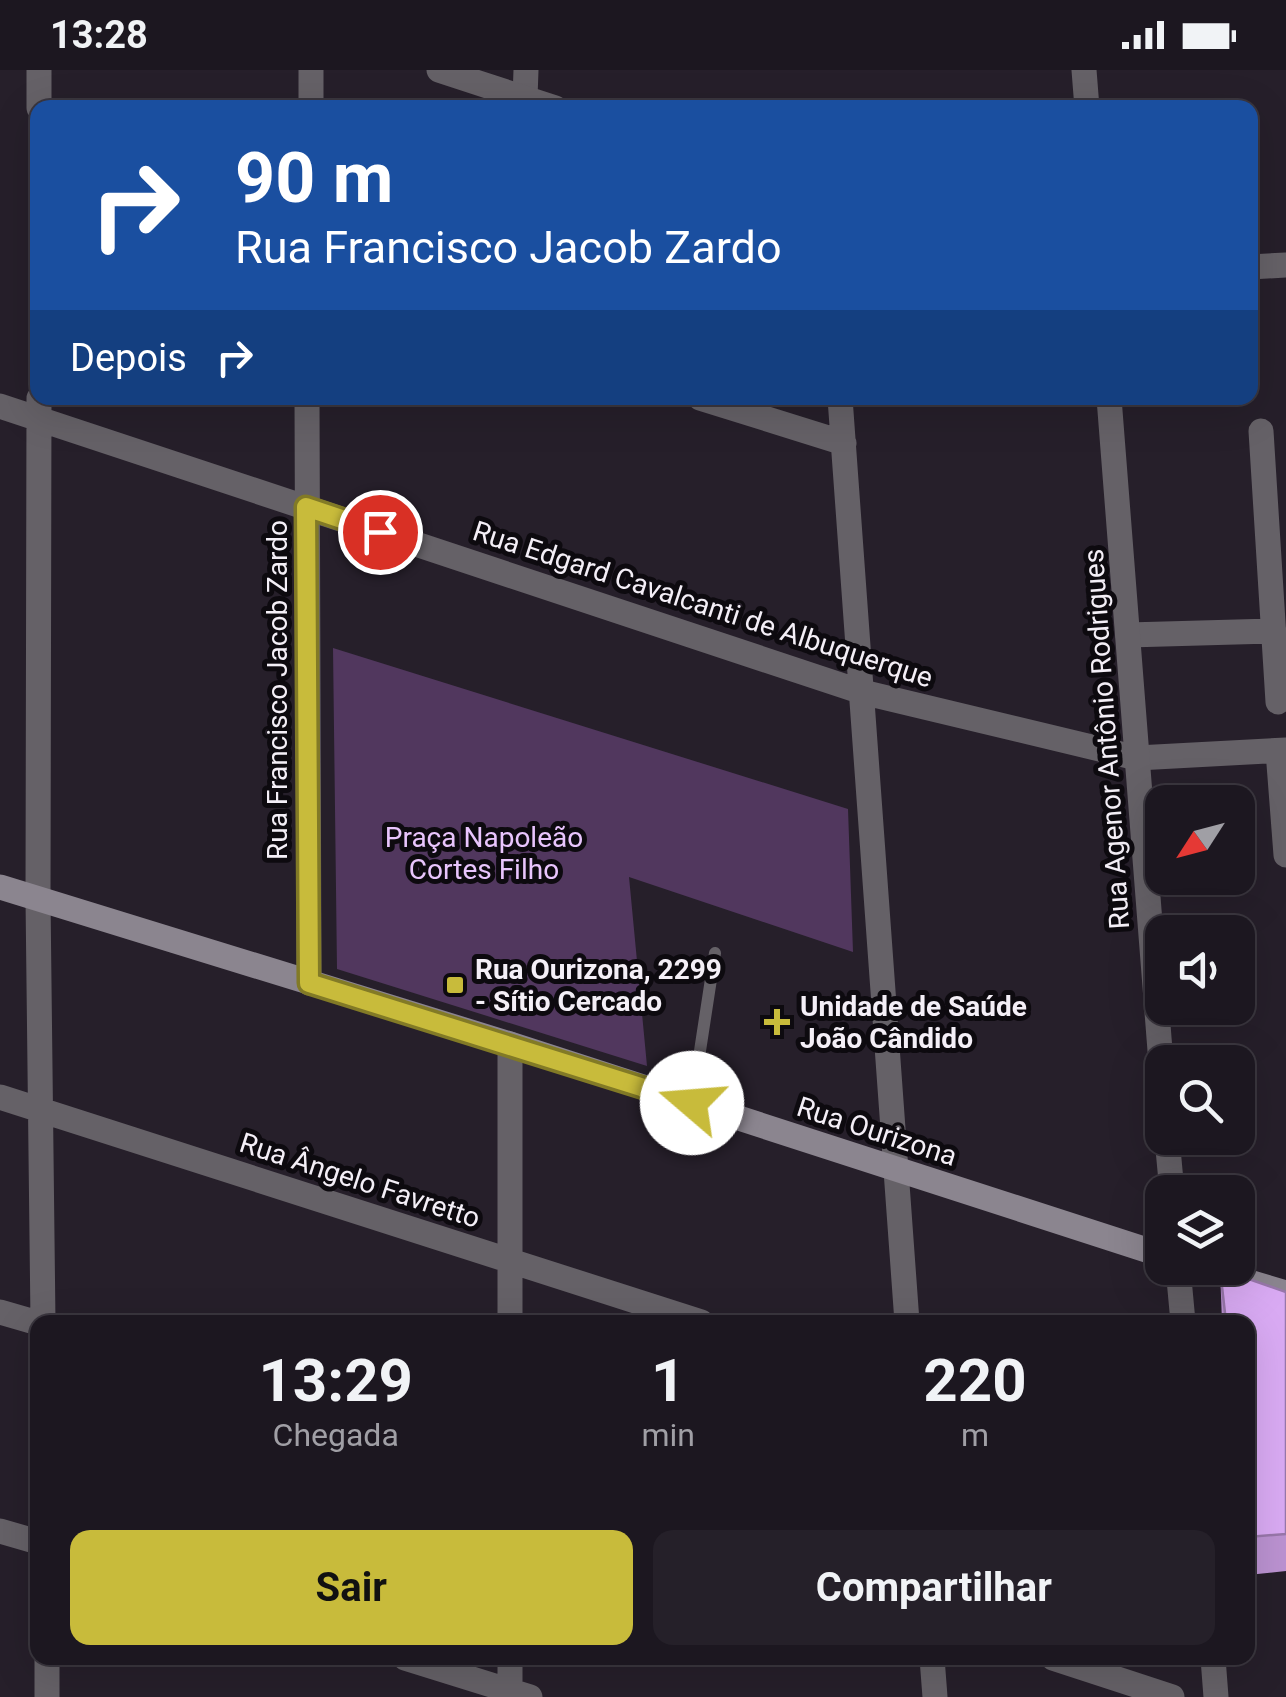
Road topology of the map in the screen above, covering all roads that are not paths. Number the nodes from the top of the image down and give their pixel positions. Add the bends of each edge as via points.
1 (39, 70) edge
2 (311, 70) edge
3 (439, 70) edge
4 (526, 70) edge
5 (1084, 70) edge
6 (525, 98) junction
7 (39, 100) edge
8 (311, 100) edge
9 (531, 100) edge
10 (1086, 100) edge
11 (1286, 265) edge
12 (1258, 267) edge
13 (308, 405) edge
14 (722, 405) edge
15 (841, 405) edge
16 (1110, 405) edge
17 (0, 406) edge
18 (39, 408) edge
19 (1261, 432) dead end
20 (844, 443) junction
21 (306, 507) junction
22 (1274, 631) junction
23 (1128, 635) junction
24 (862, 692) junction
25 (1278, 702) dead end
26 (1282, 751) edge
27 (1138, 758) junction
28 (1286, 855) edge
29 (0, 887) edge
30 (38, 900) junction
31 (716, 953) dead end
32 (309, 983) junction
33 (510, 1044) junction
34 (1160, 1045) edge
35 (0, 1097) edge
36 (692, 1103) junction
37 (40, 1108) junction
38 (897, 1170) junction
39 (1145, 1250) edge
40 (510, 1260) junction
41 (1255, 1284) edge
42 (1179, 1285) edge
43 (1286, 1293) edge
44 (0, 1312) edge
45 (40, 1315) edge
46 (510, 1315) edge
47 (679, 1315) edge
48 (907, 1315) edge
49 (1181, 1315) edge
50 (30, 1320) edge
51 (0, 1531) edge
52 (30, 1540) edge
53 (47, 1665) edge
54 (425, 1665) edge
55 (511, 1665) edge
56 (933, 1665) edge
57 (1074, 1665) edge
58 (1214, 1665) edge
59 (517, 1695) edge
60 (47, 1697) edge
61 (935, 1697) edge
62 (1172, 1697) edge
63 (1216, 1697) edge

1 - 7 street
2 - 8 street
3 - 6 street
4 - 6 street
5 - 10 street
6 - 9 street
11 - 12 street
13 - 21 street, Rua Francisco Jacob Zardo
14 - 20 street
15 - 20 street
16 - 23 street, Rua Agenor Antônio Rodrigues
17 - 18 street, Rua Edgard Cavalcanti de Albuquerque
18 - 21 street, Rua Edgard Cavalcanti de Albuquerque
18 - 30 street
19 - 22 street
20 - 24 street
21 - 24 street, Rua Edgard Cavalcanti de Albuquerque
21 - 32 street, Rua Francisco Jacob Zardo
22 - 23 street
22 - 25 street
23 - 27 street, Rua Agenor Antônio Rodrigues
24 - 27 street, Rua Edgard Cavalcanti de Albuquerque
24 - 38 street
26 - 27 street, Rua Edgard Cavalcanti de Albuquerque
26 - 28 street
27 - 34 street, Rua Agenor Antônio Rodrigues
29 - 30 main road, Rua Ourizona
30 - 32 main road, Rua Ourizona
30 - 37 street
31 - 36 lane
32 - 33 main road, Rua Ourizona
33 - 36 main road, Rua Ourizona
33 - 40 street
35 - 37 street, Rua Ângelo Favretto
36 - 38 main road, Rua Ourizona
37 - 40 street, Rua Ângelo Favretto
37 - 45 street
38 - 39 main road, Rua Ourizona
38 - 48 street
40 - 46 street
40 - 47 street, Rua Ângelo Favretto
41 - 43 main road
42 - 49 street
44 - 50 street
51 - 52 street
53 - 60 street
54 - 59 street
55 - 59 street
56 - 61 street
57 - 62 street
58 - 63 street

